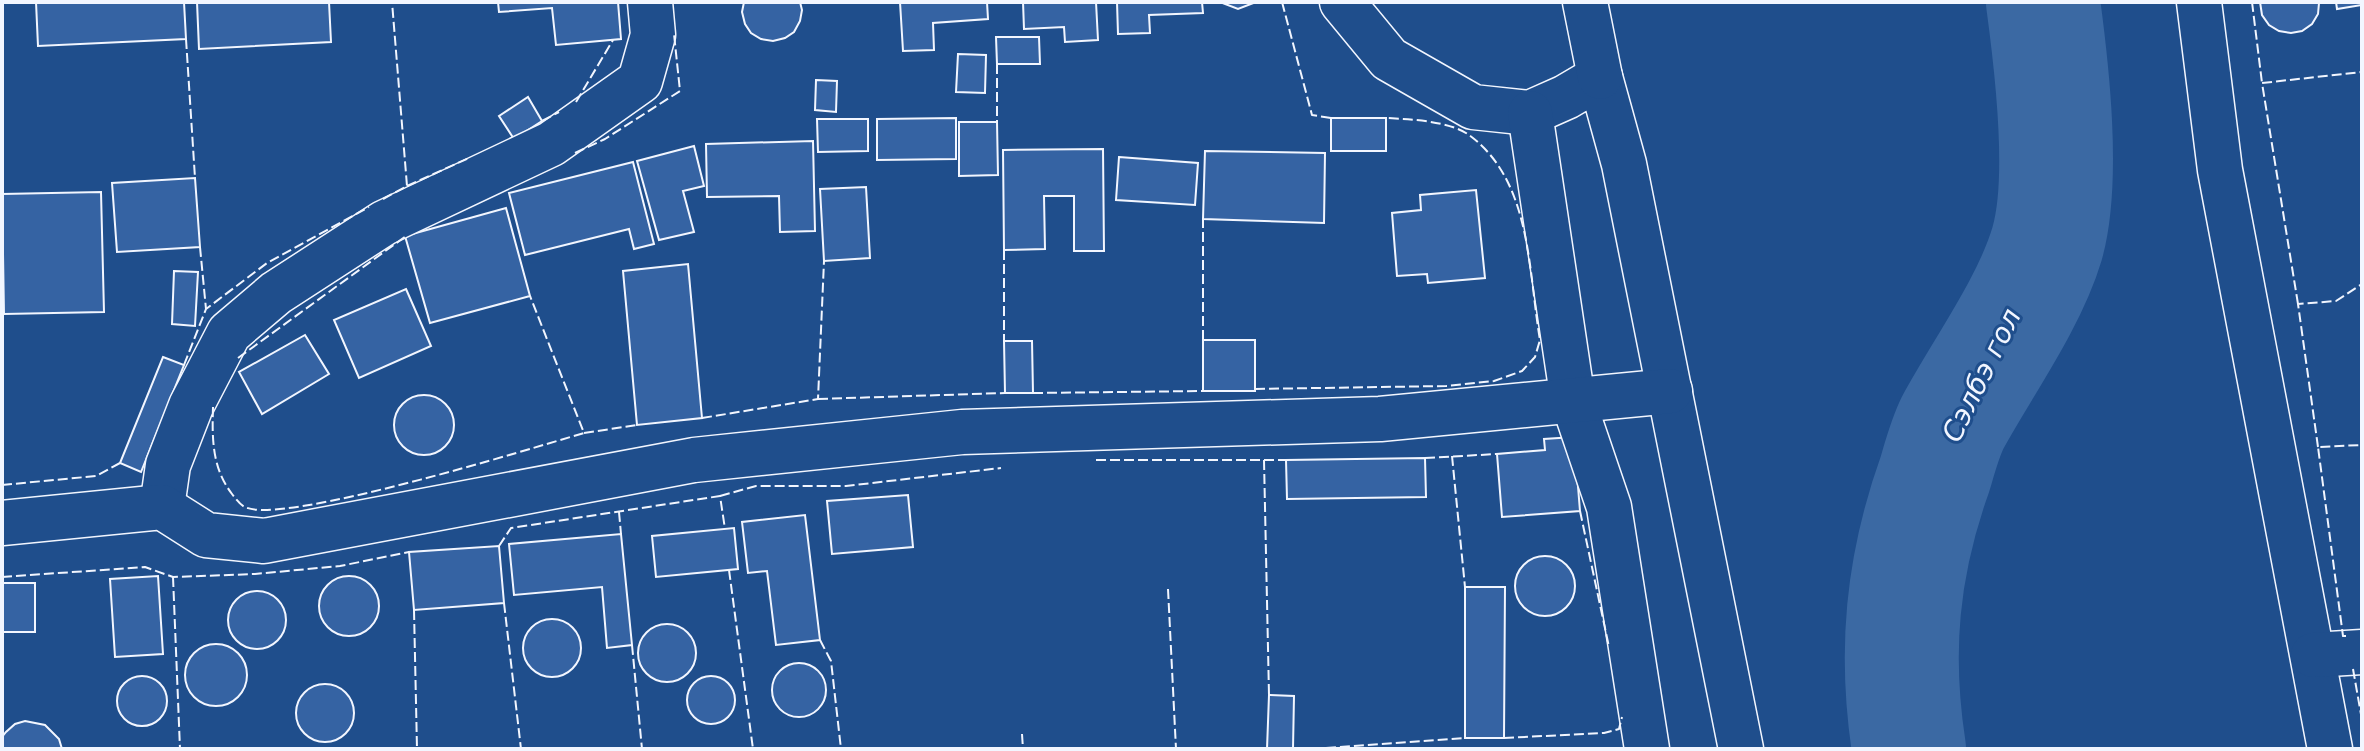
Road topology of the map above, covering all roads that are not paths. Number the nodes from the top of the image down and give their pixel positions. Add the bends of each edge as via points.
1 (650, 2) edge
2 (1342, 2) edge
3 (1585, 2) edge
4 (2199, 2) edge
5 (1600, 77) junction
6 (1530, 113) junction
7 (1670, 391) junction
8 (1573, 401) junction
9 (162, 507) junction
10 (2, 523) edge
11 (2362, 652) edge
12 (2313, 655) junction
13 (1647, 749) edge
14 (1741, 749) edge
15 (2330, 749) edge

1 - 9 street via 653,35 640,81 551,144 384,223 276,293 229,333 168,465
2 - 6 street via 1389,59 1473,107
3 - 5 street
4 - 12 street via 2220,170
5 - 6 street
5 - 7 street via 1624,164
6 - 8 street
7 - 8 street
7 - 14 street
8 - 9 street via 1380,419 962,432 710,459 264,541 206,535
8 - 13 street via 1609,507
9 - 10 street
11 - 12 street
12 - 15 street

